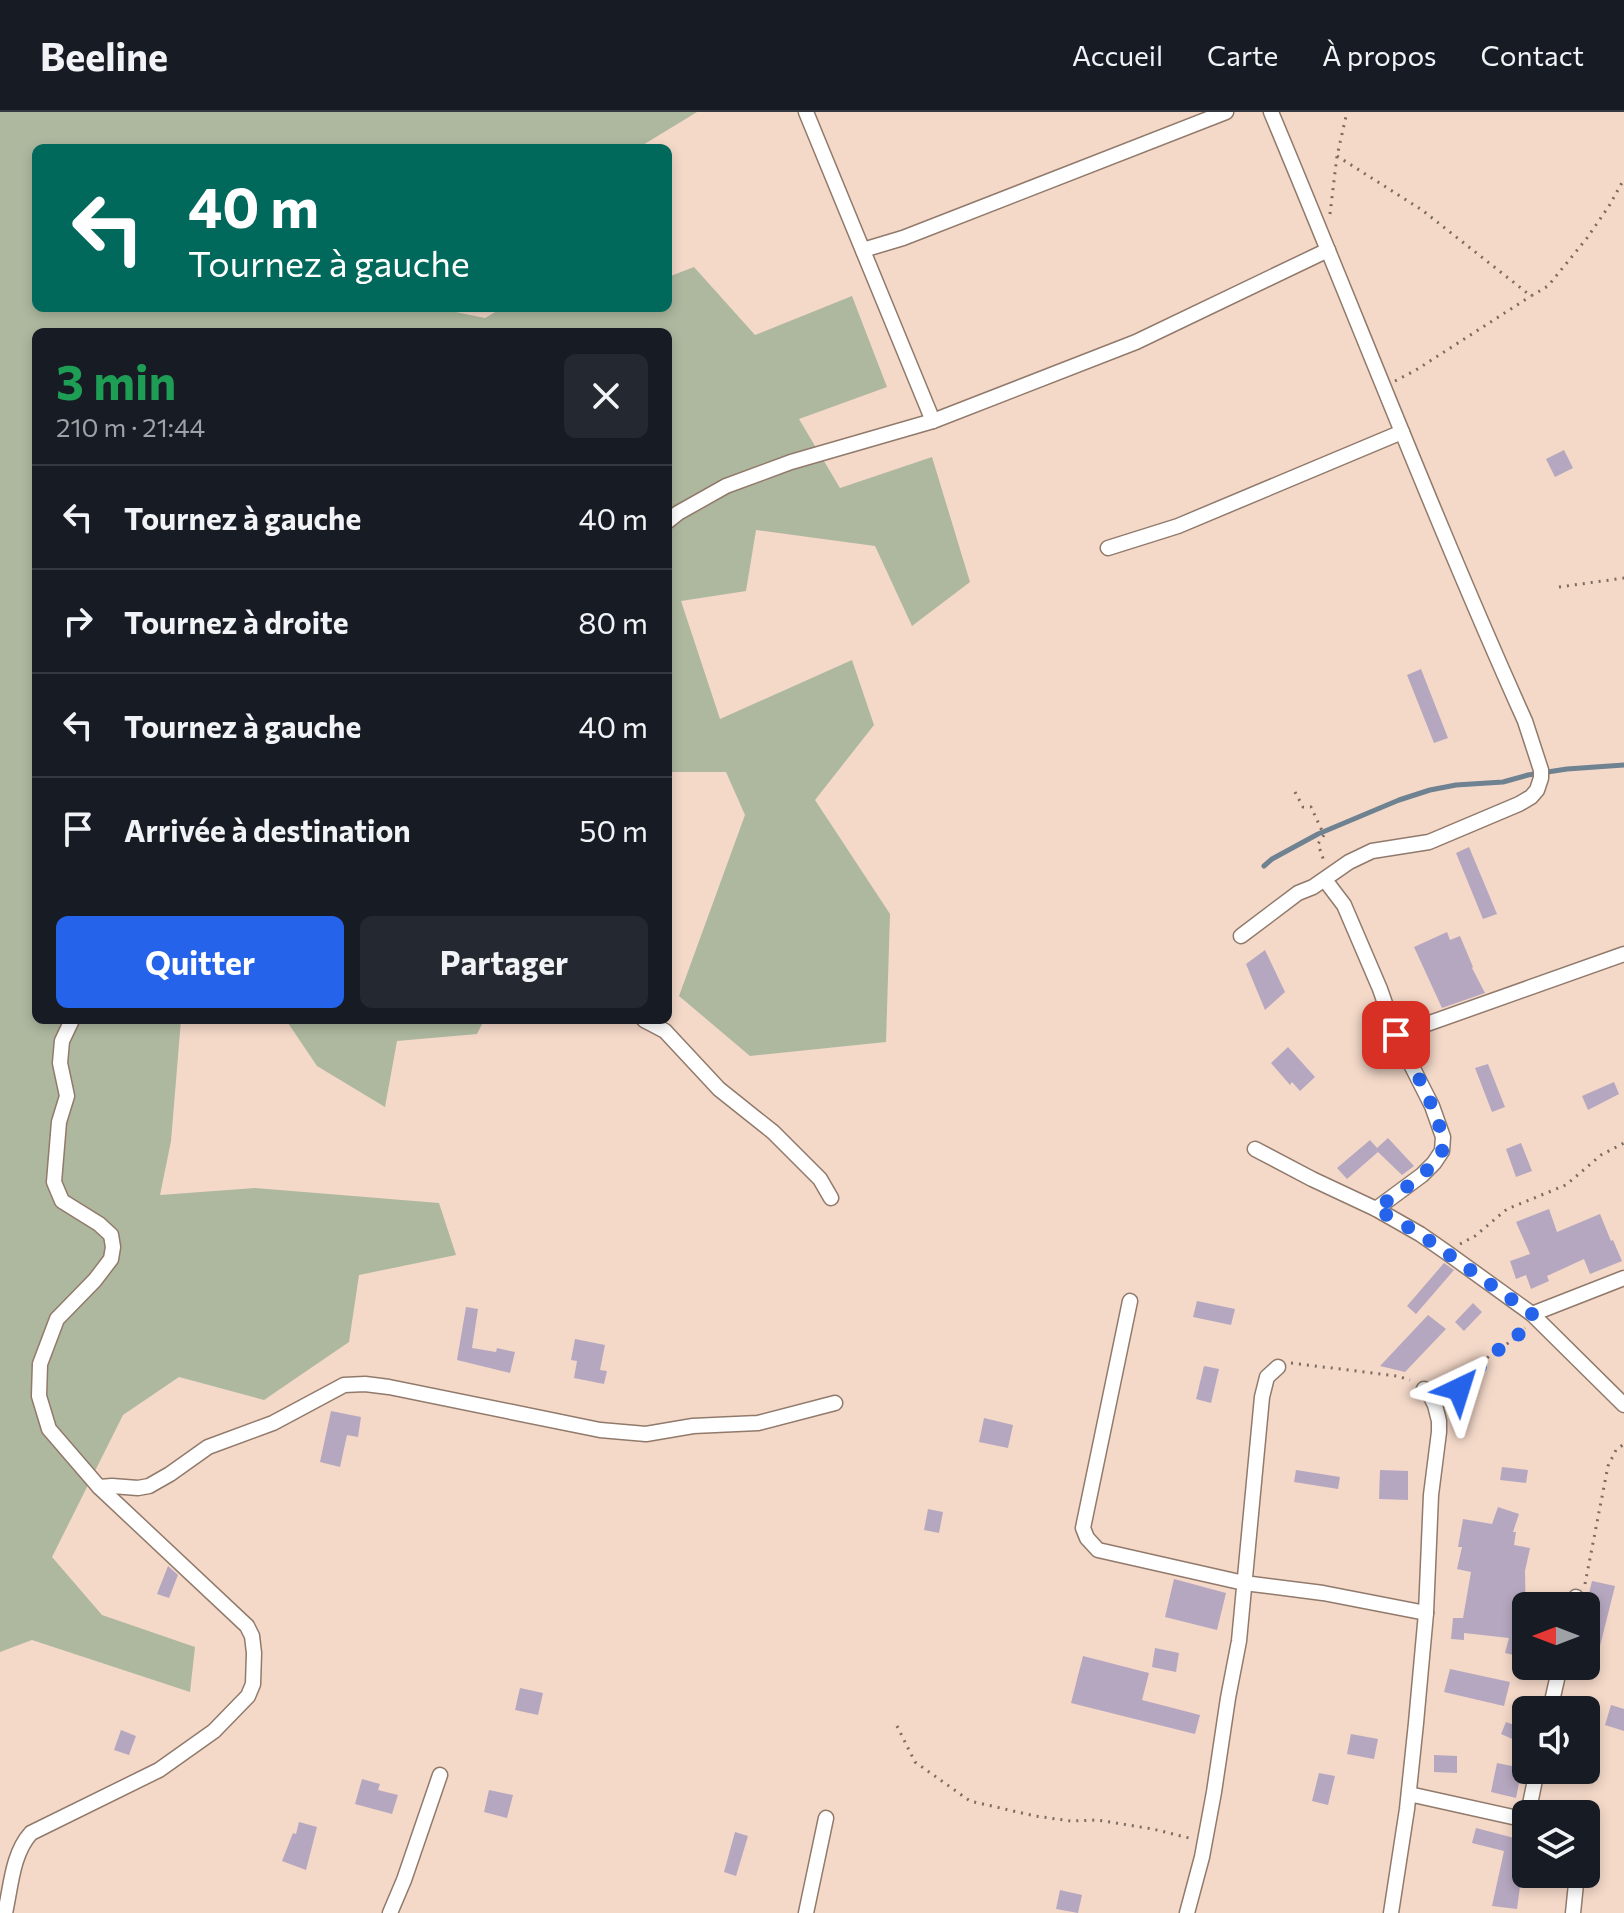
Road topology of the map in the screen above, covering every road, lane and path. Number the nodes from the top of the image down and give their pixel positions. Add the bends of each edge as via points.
1 (806, 112) edge
2 (1226, 112) edge
3 (1271, 112) edge
4 (1347, 112) edge
5 (1337, 156) junction
6 (1624, 179) edge
7 (1330, 223) dead end
8 (863, 250) junction
9 (1328, 250) junction
10 (1531, 296) junction
11 (1382, 387) junction
12 (933, 421) junction
13 (1402, 432) junction
14 (672, 518) edge
15 (1108, 548) dead end
16 (1624, 578) edge
17 (1559, 587) dead end
18 (1295, 792) dead end
19 (1325, 880) junction
20 (1241, 936) dead end
21 (1624, 954) edge
22 (70, 1024) edge
23 (652, 1024) edge
24 (1396, 1035) junction
25 (1624, 1143) edge
26 (1255, 1149) dead end
27 (831, 1198) dead end
28 (1376, 1209) junction
29 (1446, 1252) junction
30 (1624, 1278) edge
31 (1130, 1301) dead end
32 (1532, 1314) junction
33 (1278, 1367) joint
34 (1424, 1389) joint
35 (835, 1403) dead end
36 (1624, 1405) edge
37 (1439, 1421) junction
38 (1624, 1444) edge
39 (99, 1487) junction
40 (1244, 1583) junction
41 (1581, 1592) edge
42 (1426, 1613) junction
43 (897, 1726) dead end
44 (440, 1775) dead end
45 (1409, 1794) junction
46 (1512, 1817) edge
47 (826, 1818) dead end
48 (1205, 1842) junction
49 (1576, 1888) edge
50 (5, 1913) edge
51 (390, 1913) edge
52 (806, 1913) edge
53 (1187, 1913) edge
54 (1391, 1913) edge
55 (1573, 1913) edge

1 - 8 street
2 - 8 street
3 - 9 street
4 - 5 path
5 - 7 path
5 - 10 path via 1422,210
6 - 10 path via 1587,238 1548,286
8 - 12 street
9 - 11 street
9 - 12 street via 1136,342
10 - 11 path
11 - 13 street
12 - 14 street via 726,486
13 - 15 street via 1178,526
13 - 19 street via 1525,721 1541,774 1537,790 1519,804 1429,842 1372,851
16 - 17 path
18 - 19 path via 1303,807 1311,807 1324,835 1318,844
19 - 20 street via 1298,893
19 - 24 street via 1344,905
21 - 24 street
22 - 39 street via 62,1041 67,1096 59,1122 54,1182 62,1201 99,1224 111,1235 113,1247 95,1280 57,1319 40,1364 39,1396 49,1429
23 - 27 street via 773,1132 820,1179
24 - 28 street via 1432,1106 1443,1137 1442,1151 1422,1175
25 - 29 path via 1566,1185 1507,1209
26 - 28 street
28 - 29 street
29 - 32 street
30 - 32 street
31 - 40 street via 1083,1528 1087,1538 1098,1550
32 - 36 street
32 - 37 path via 1528,1325 1484,1360 1448,1399
33 - 34 path via 1292,1363 1397,1376
33 - 40 street via 1267,1377 1262,1397
34 - 37 street
35 - 39 street via 758,1423 646,1434 600,1430 389,1387 344,1385 273,1423 208,1447 149,1486
37 - 42 street
38 - 41 path via 1608,1466
39 - 50 street via 247,1626 254,1653 253,1684 214,1731 159,1770 31,1833 18,1855
40 - 42 street
40 - 48 street
42 - 45 street
43 - 48 path via 915,1762 970,1801
44 - 51 street
45 - 46 street
45 - 54 street
47 - 52 street
48 - 53 street
49 - 55 street

